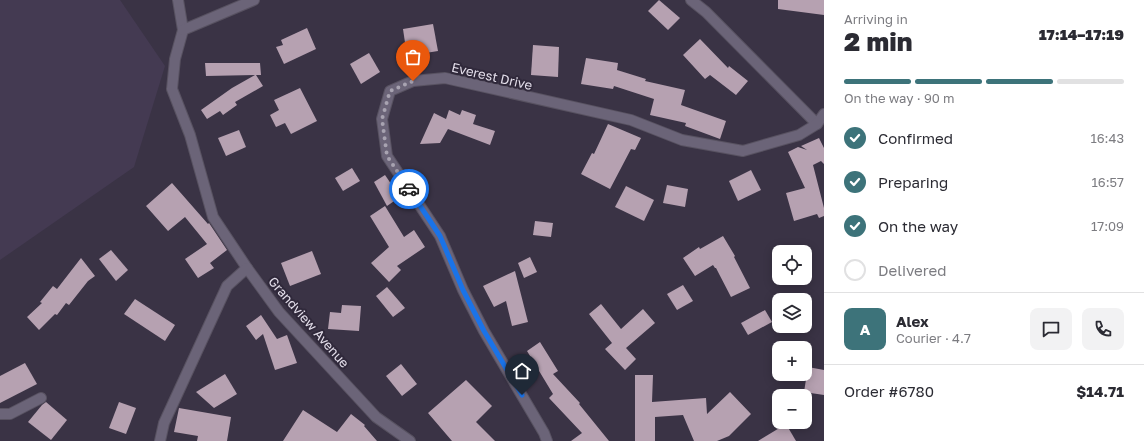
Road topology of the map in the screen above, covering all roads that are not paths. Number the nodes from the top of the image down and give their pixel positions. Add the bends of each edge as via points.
1 (178, 0) edge
2 (254, 0) edge
3 (691, 0) edge
4 (183, 30) junction
5 (824, 114) edge
6 (817, 124) junction
7 (247, 268) junction
8 (41, 398) dead end
9 (0, 414) edge
10 (160, 441) edge
11 (410, 441) edge
12 (547, 441) edge

1 - 4 street
2 - 4 street
3 - 6 street
4 - 7 street, Grandview Avenue via 175,59 172,88 190,135 213,217
5 - 6 street, Everest Drive
6 - 12 street, Everest Drive via 799,135 743,151 682,140 631,120 446,78 413,81 390,91 382,119 387,156 440,236 484,331
7 - 10 street via 227,286 164,424
7 - 11 street, Grandview Avenue via 279,312 376,417
8 - 9 street via 10,414

